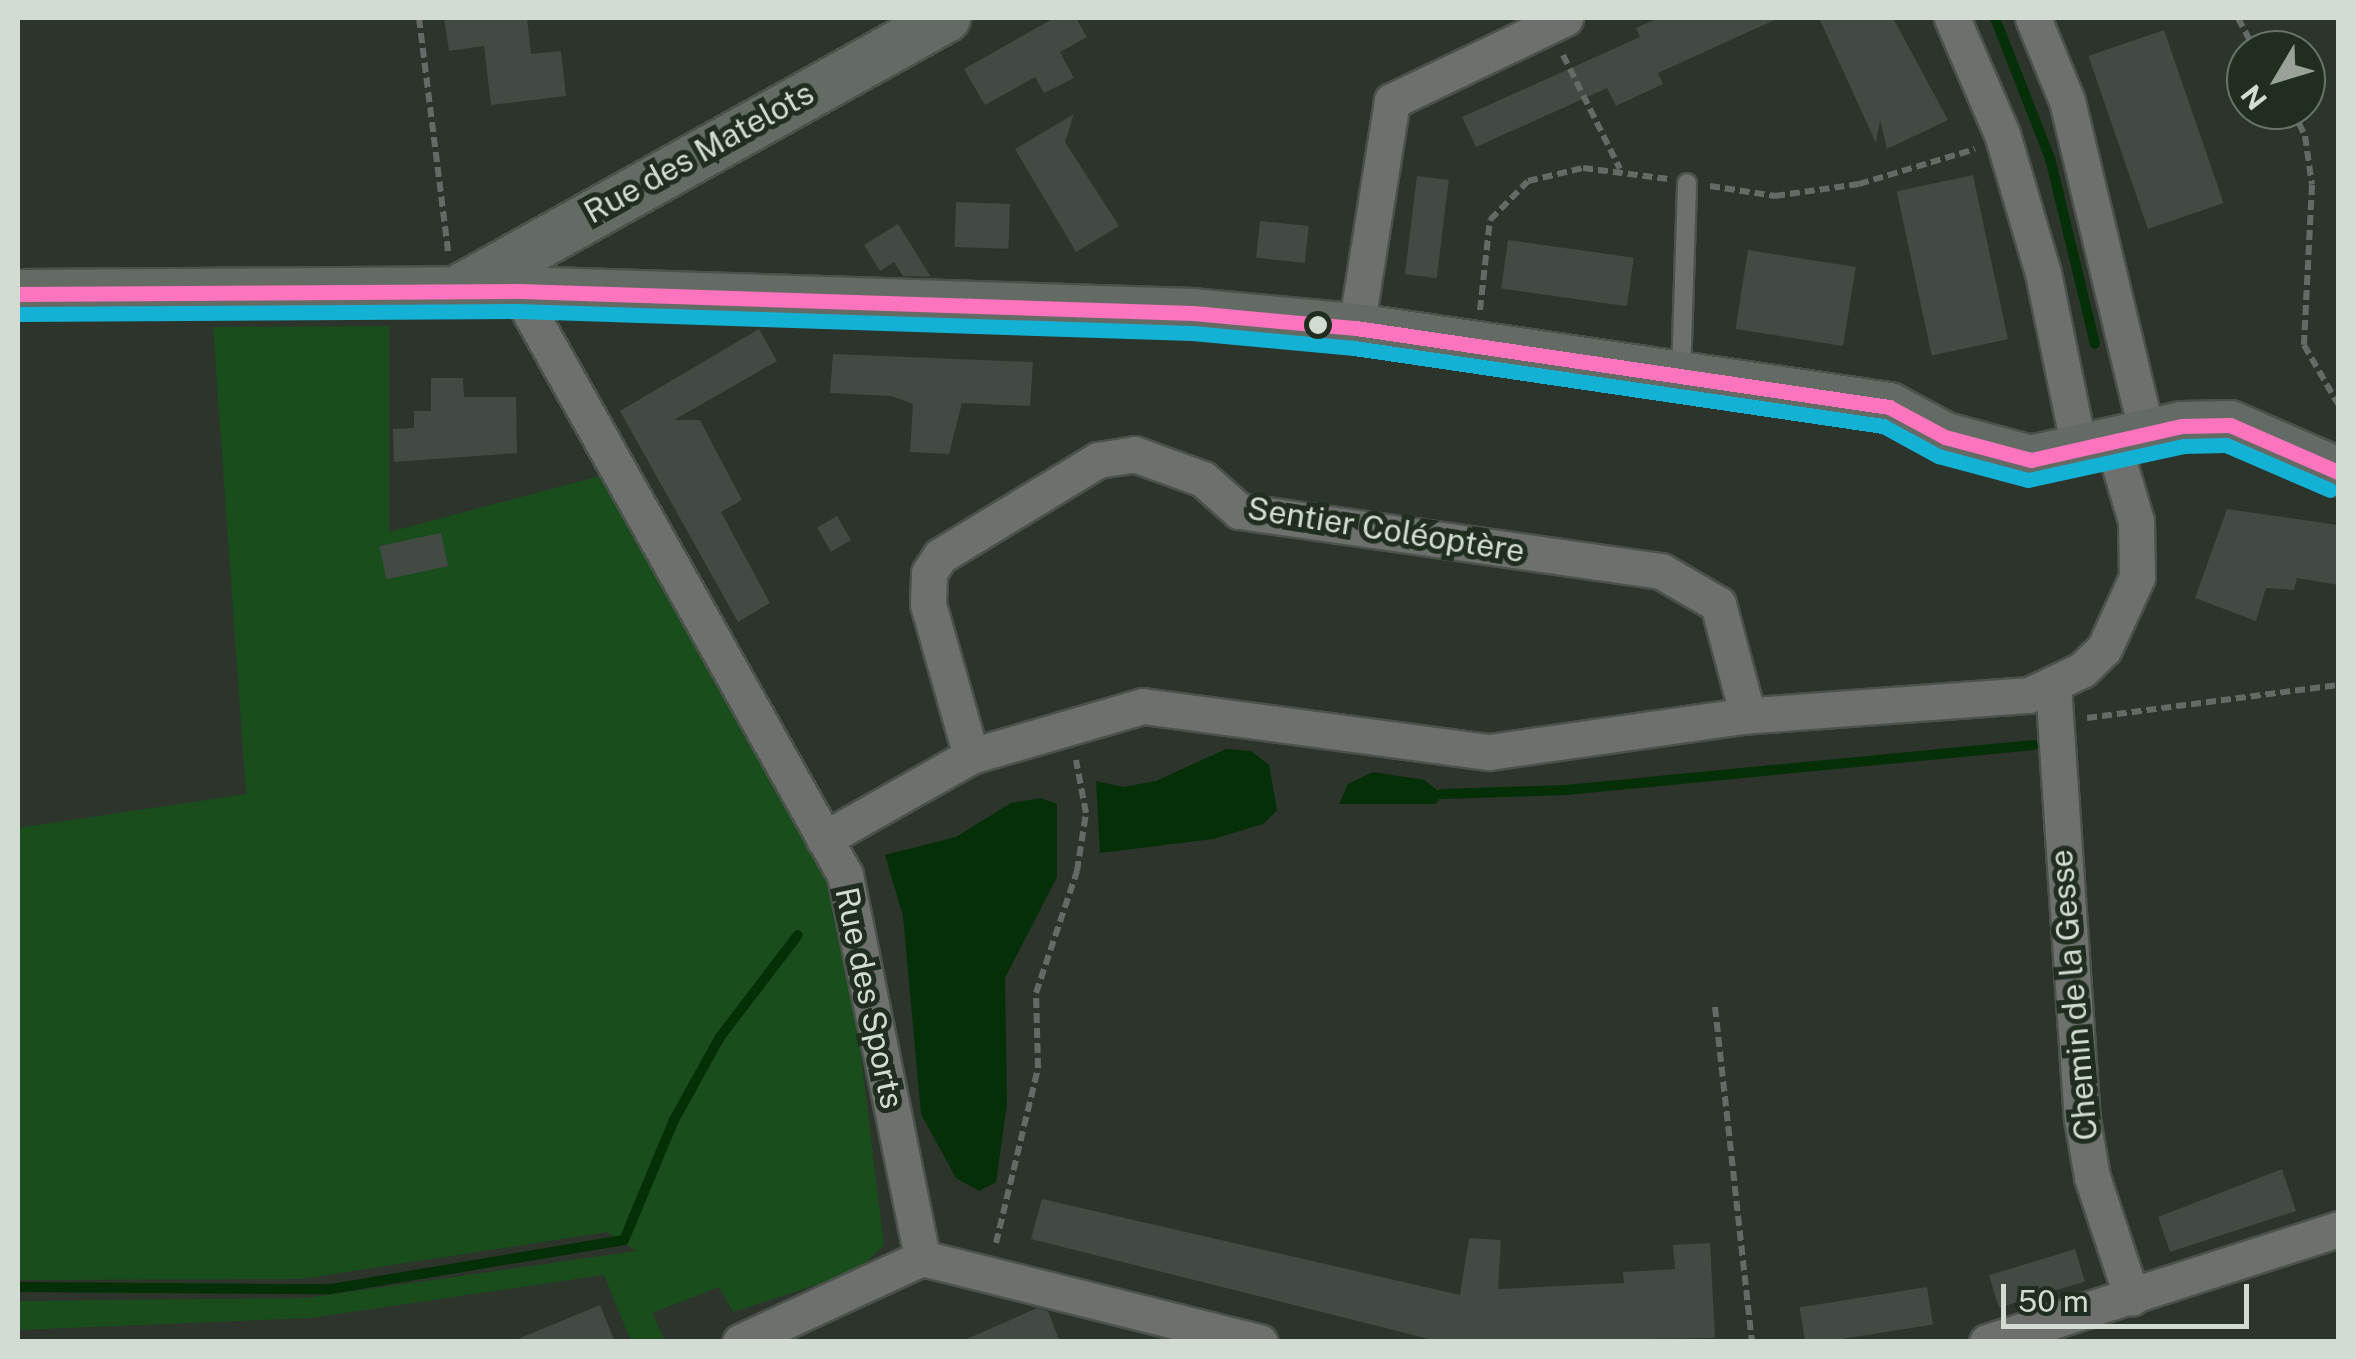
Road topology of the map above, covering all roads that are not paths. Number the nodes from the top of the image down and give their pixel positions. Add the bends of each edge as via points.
1 (946, 18) edge
2 (1952, 18) edge
3 (2033, 18) edge
4 (1556, 21) edge
5 (1687, 182) dead end
6 (518, 291) junction
7 (454, 292) junction
8 (18, 294) edge
9 (1356, 328) junction
10 (1682, 376) junction
11 (2113, 441) junction
12 (2338, 472) edge
13 (2052, 686) junction
14 (1741, 716) junction
15 (970, 756) junction
16 (824, 839) junction
17 (2338, 1229) edge
18 (922, 1258) junction
19 (2132, 1298) junction
20 (740, 1342) edge
21 (1260, 1342) edge
22 (1987, 1342) edge

1 - 7 main road, Rue des Matelots
2 - 11 street via 2002,134 2029,225
3 - 11 street via 2067,101
4 - 9 street via 1392,102
5 - 10 lane
6 - 7 main road
6 - 9 main road via 1029,305
6 - 16 street, Rue des Sports
7 - 8 main road
9 - 10 main road
10 - 11 main road via 1889,406 2000,456 2031,460
11 - 12 main road via 2230,425
11 - 13 street via 2136,522 2137,577 2104,648
13 - 14 street via 1991,698
13 - 19 street, Chemin de la Gesse via 2082,1119 2092,1178
14 - 15 street via 1489,752 1144,706
14 - 15 street, Sentier Coléoptère via 1744,702 1718,604 1661,571 1239,511 1203,479 1134,454 1098,460 940,556 929,574 928,604
15 - 16 street
16 - 18 street, Rue des Sports via 845,875
17 - 19 street
18 - 20 street
18 - 21 street
19 - 22 street

